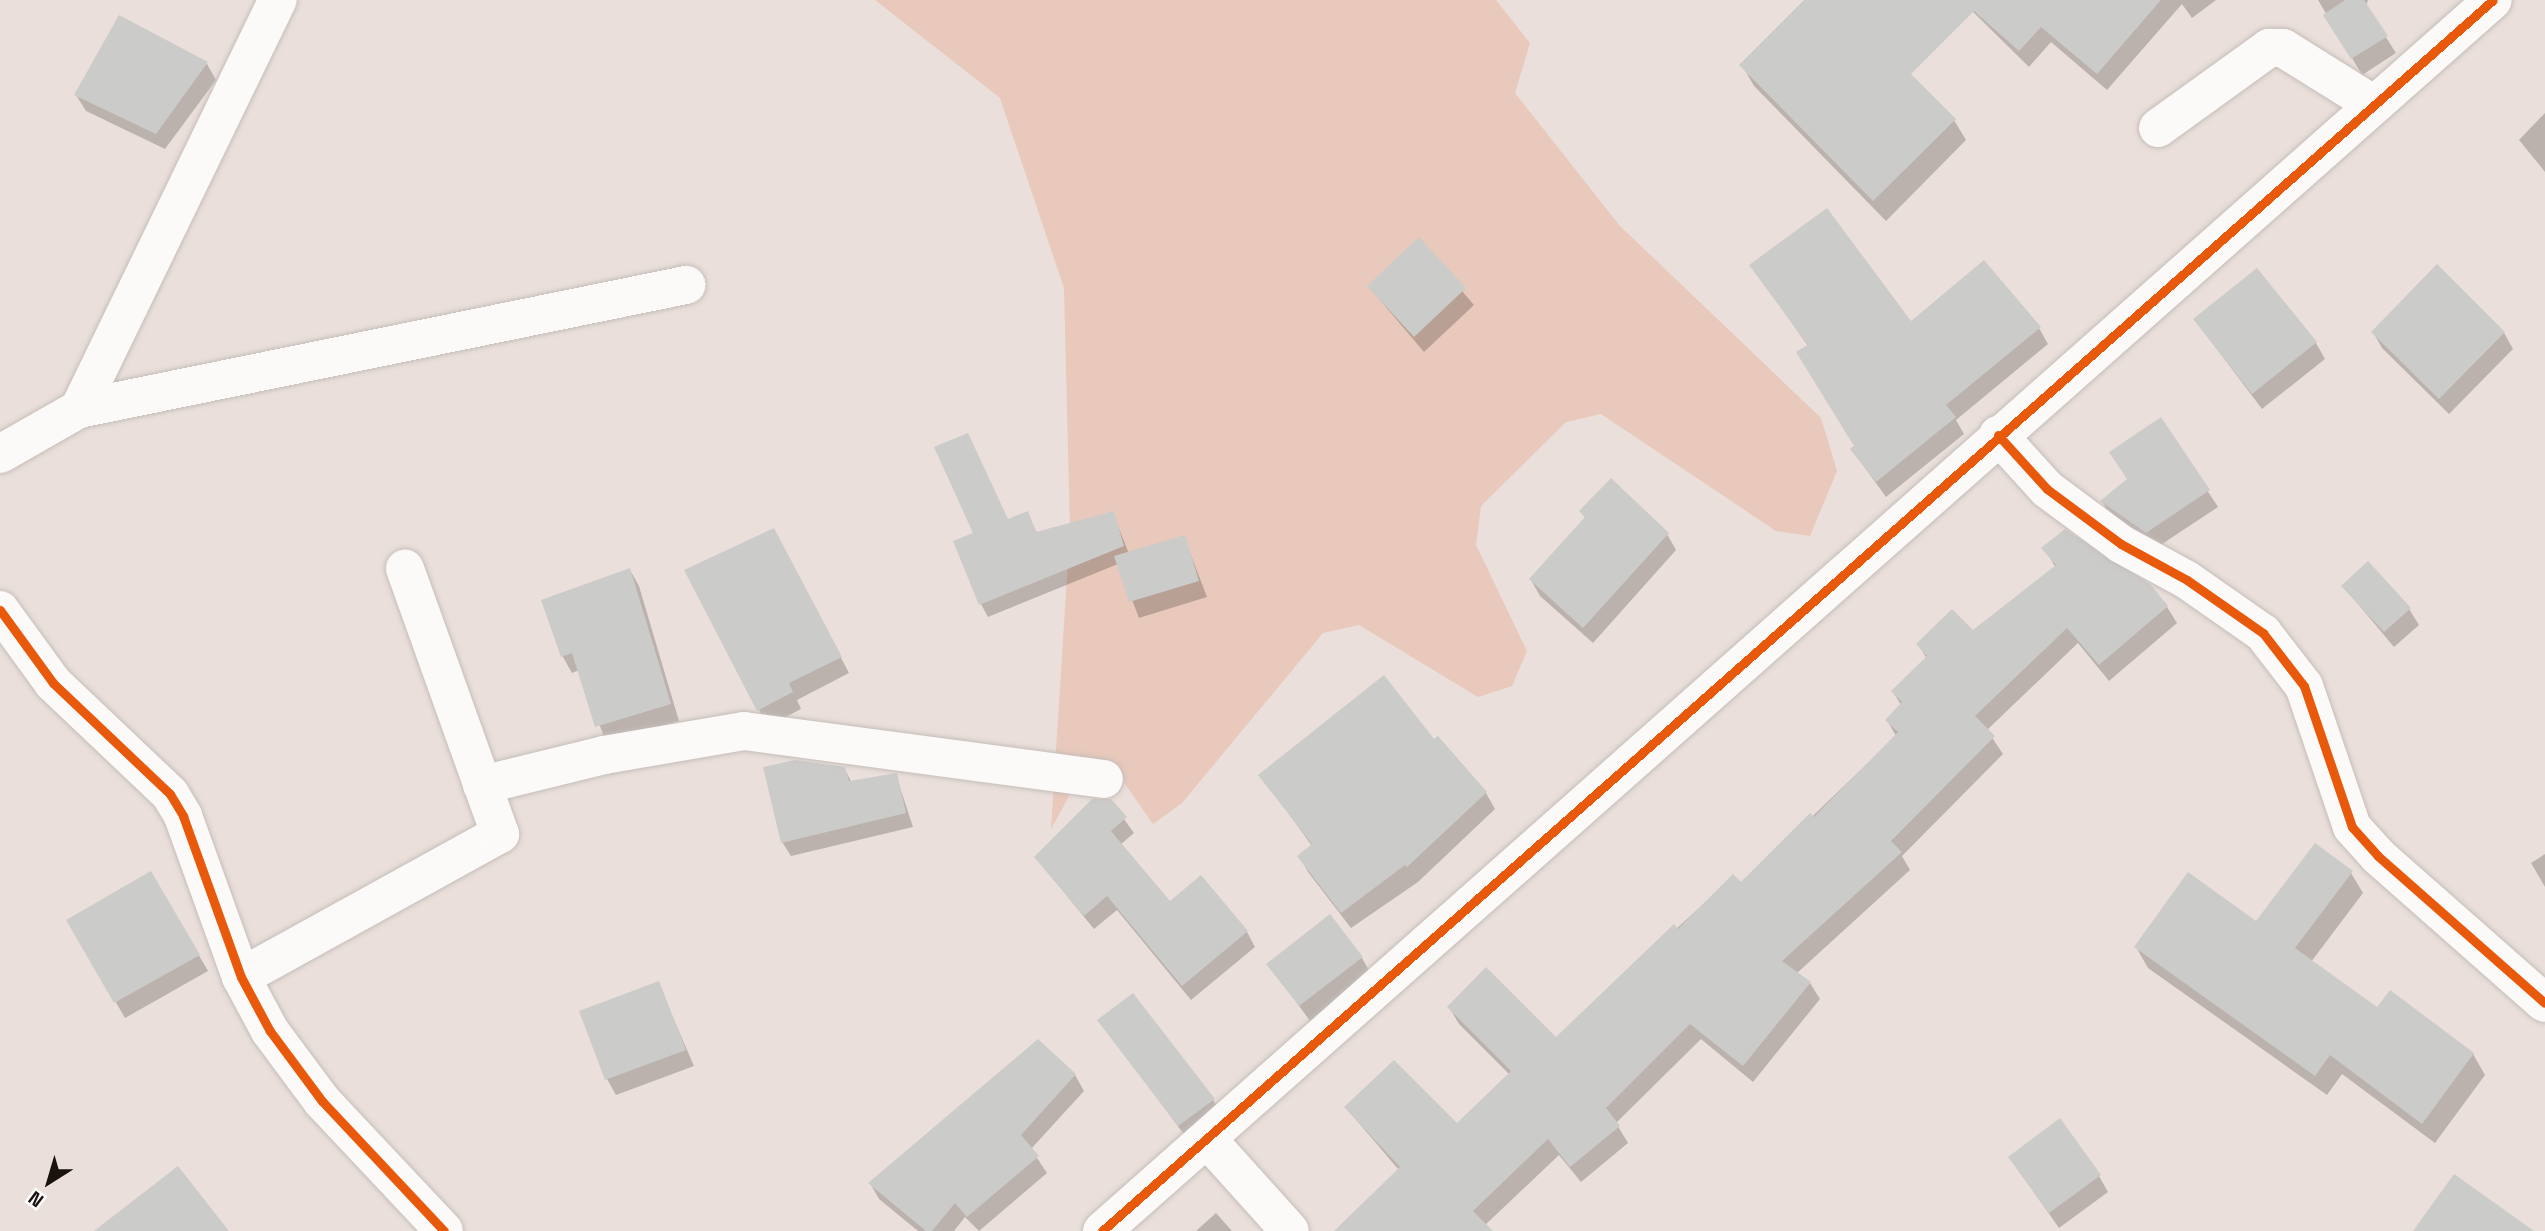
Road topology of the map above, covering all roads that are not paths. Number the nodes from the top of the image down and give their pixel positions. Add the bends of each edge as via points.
1 (278, 0) edge
2 (2492, 0) edge
3 (2373, 104) junction
4 (2158, 128) dead end
5 (686, 285) dead end
6 (79, 408) junction
7 (1998, 435) junction
8 (0, 454) edge
9 (405, 568) dead end
10 (0, 610) edge
11 (1104, 779) dead end
12 (482, 785) junction
13 (241, 977) junction
14 (2545, 1003) edge
15 (1208, 1140) junction
16 (444, 1231) edge
17 (1102, 1231) edge
18 (1290, 1231) edge

1 - 6 street
2 - 3 street
3 - 4 street via 2283,48 2269,48
3 - 7 street via 2083,367
5 - 6 street
6 - 8 street
7 - 14 street via 2047,489 2121,544 2187,580 2263,633 2304,686 2352,827 2378,856
7 - 15 street
9 - 12 street
10 - 13 street via 53,683 140,771 170,794 183,816
11 - 12 street via 744,731 604,755
12 - 13 street via 500,834
13 - 16 street via 270,1031 322,1101
15 - 17 street
15 - 18 street

